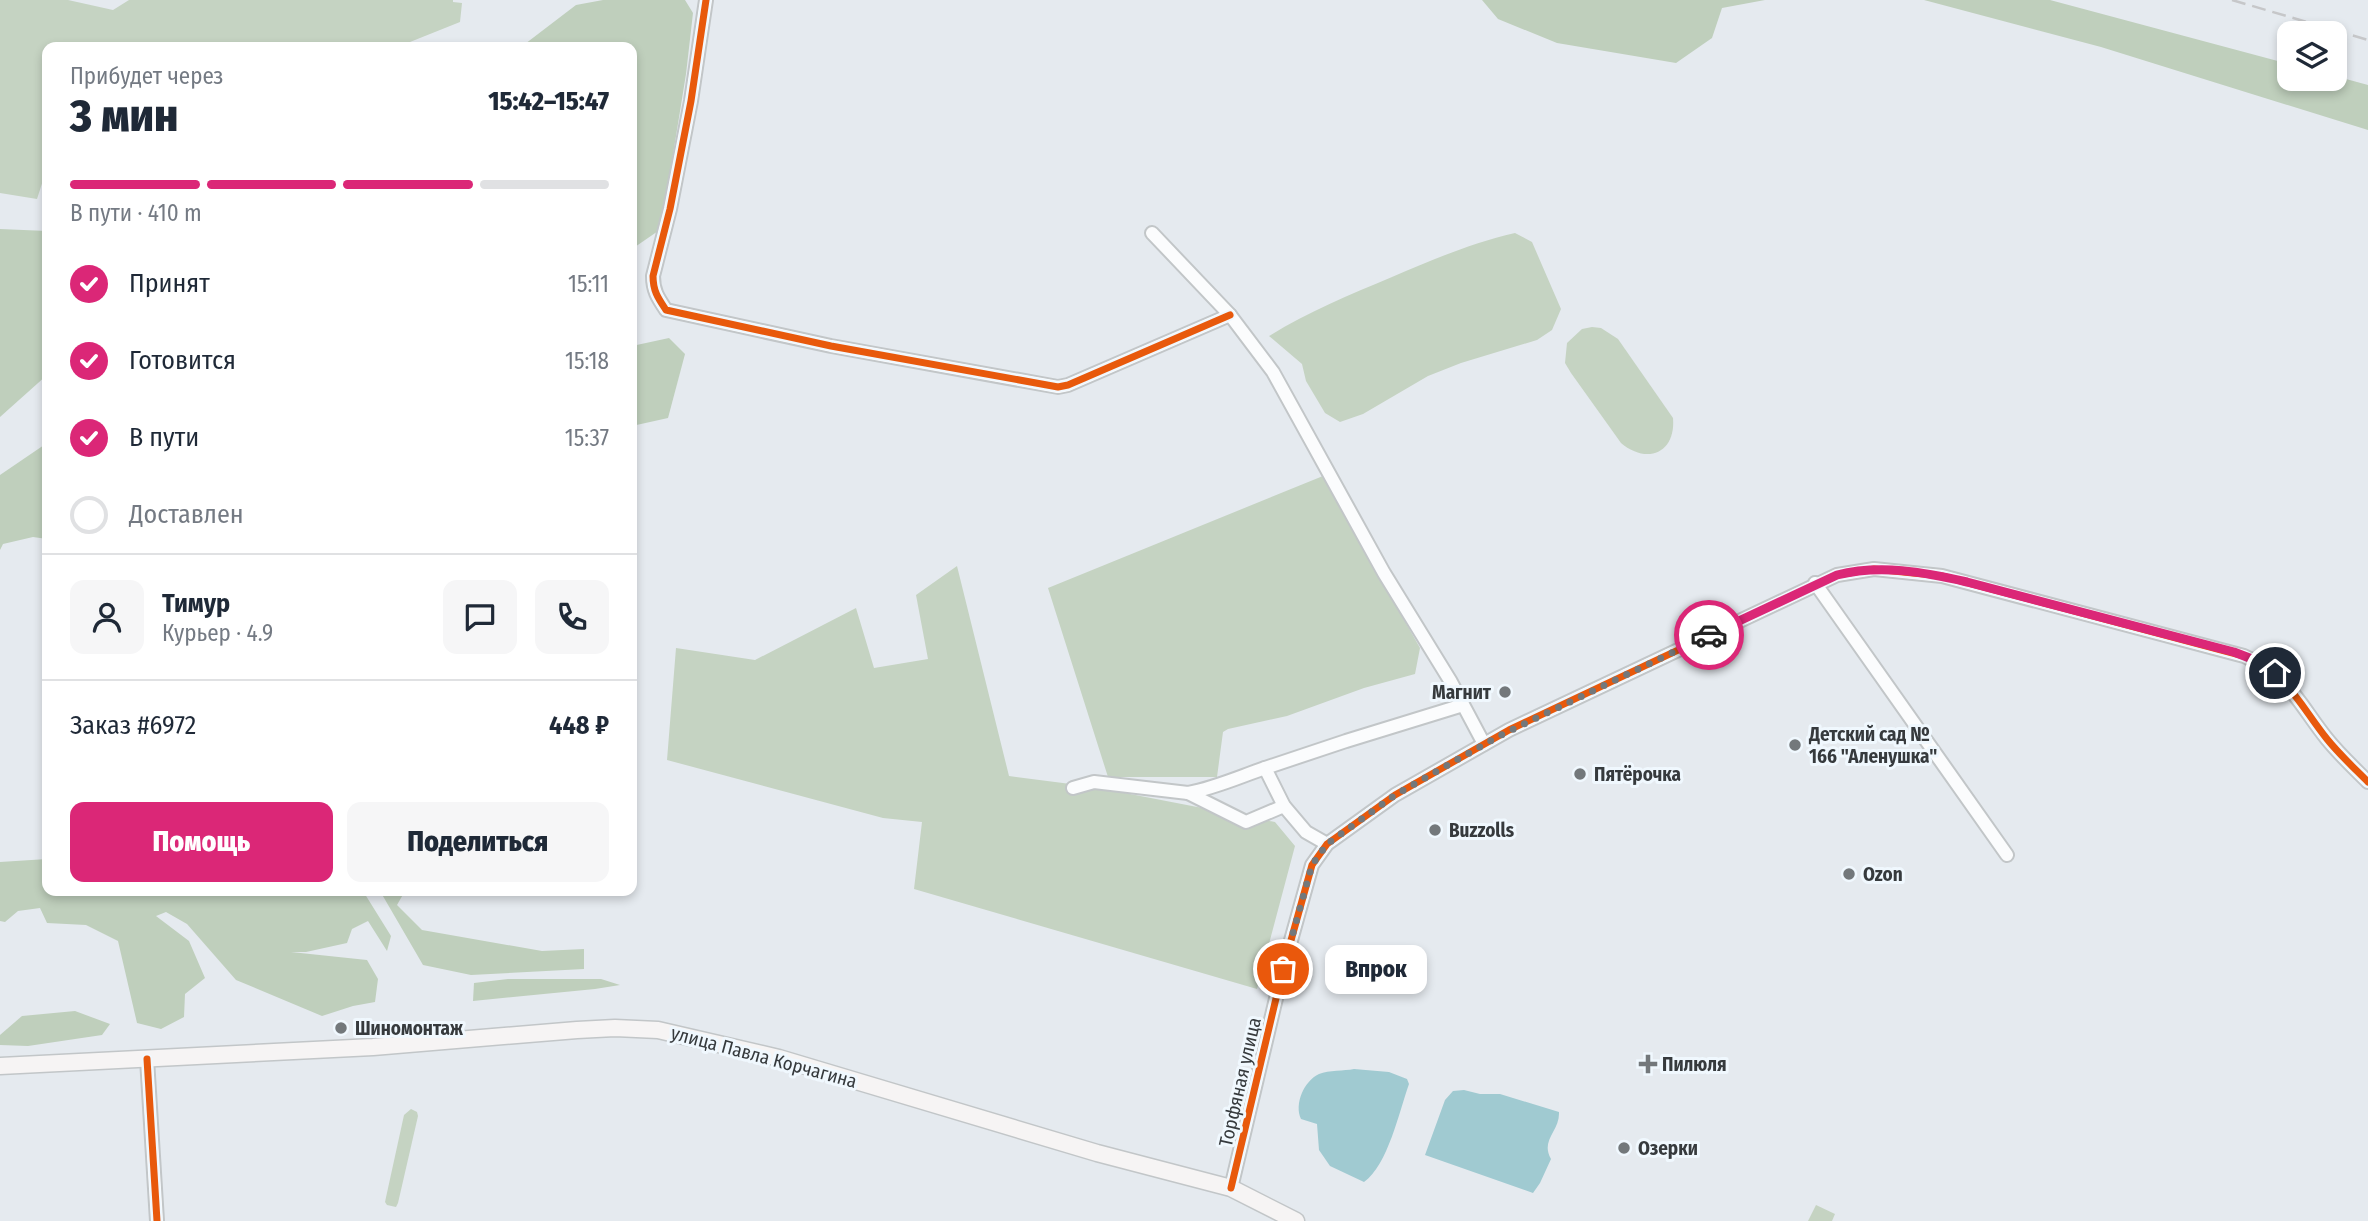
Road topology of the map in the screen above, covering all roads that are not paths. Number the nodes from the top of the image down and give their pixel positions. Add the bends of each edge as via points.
1 (706, 0) edge
2 (1152, 233) dead end
3 (1230, 316) junction
4 (1815, 583) junction
5 (1463, 705) junction
6 (1483, 744) junction
7 (1265, 768) junction
8 (2368, 782) edge
9 (1073, 788) dead end
10 (1188, 793) junction
11 (1284, 806) junction
12 (1327, 844) junction
13 (2007, 855) dead end
14 (147, 1059) junction
15 (0, 1066) edge
16 (1231, 1188) junction
17 (157, 1221) edge
18 (1296, 1221) edge

1 - 3 street via 673,196 653,276 656,297 667,310 831,346 1058,387
2 - 3 street
3 - 5 street via 1288,396 1384,573
4 - 6 street, Торфяная улица
4 - 8 street, Торфяная улица via 1860,570 1942,576 2234,652 2280,677
4 - 13 street
5 - 6 street
5 - 7 street
6 - 12 street, Торфяная улица via 1395,795
7 - 10 street via 1212,789
7 - 11 street
9 - 10 street via 1094,782
10 - 11 street via 1246,822
11 - 12 street via 1306,832
12 - 16 street, Торфяная улица via 1312,865
14 - 15 main road, улица Павла Корчагина
14 - 16 main road, улица Павла Корчагина via 576,1030 658,1030 779,1058
14 - 17 street
16 - 18 main road, улица Павла Корчагина

